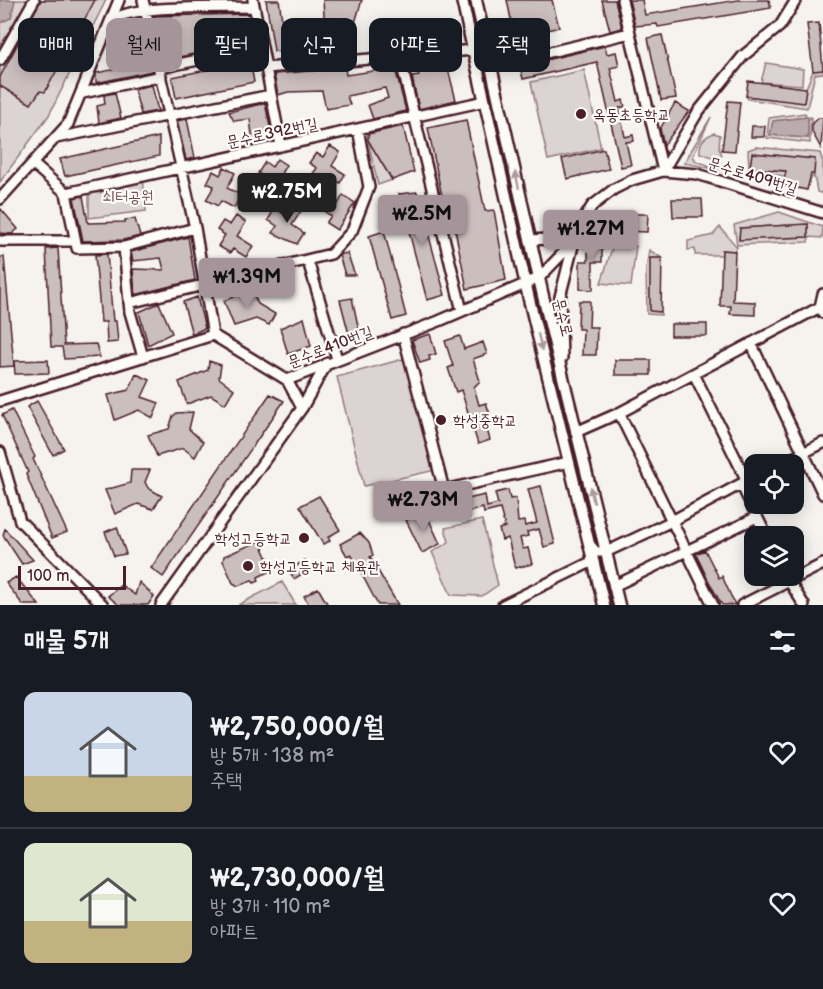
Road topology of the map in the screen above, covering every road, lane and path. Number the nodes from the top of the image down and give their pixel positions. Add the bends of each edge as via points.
1 (34, 0) edge
2 (119, 0) edge
3 (142, 0) edge
4 (462, 0) edge
5 (476, 0) edge
6 (622, 0) edge
7 (796, 0) edge
8 (253, 3) edge
9 (145, 11) junction
10 (114, 18) edge
11 (115, 18) edge
12 (147, 18) edge
13 (256, 18) edge
14 (480, 18) edge
15 (630, 33) junction
16 (106, 37) edge
17 (474, 50) joint
18 (462, 51) edge
19 (550, 52) edge
20 (0, 60) edge
21 (369, 61) edge
22 (269, 69) edge
23 (160, 72) joint
24 (267, 72) edge
25 (403, 72) edge
26 (479, 72) edge
27 (492, 72) edge
28 (83, 93) junction
29 (271, 94) junction
30 (485, 101) junction
31 (170, 114) junction
32 (413, 118) junction
33 (358, 129) junction
34 (56, 138) junction
35 (281, 146) junction
36 (33, 164) junction
37 (181, 166) junction
38 (663, 171) junction
39 (66, 192) junction
40 (0, 199) edge
41 (823, 213) edge
42 (580, 222) junction
43 (195, 228) junction
44 (530, 240) junction
45 (0, 241) edge
46 (74, 241) junction
47 (124, 247) junction
48 (308, 261) junction
49 (539, 278) junction
50 (206, 284) junction
51 (526, 285) junction
52 (823, 294) edge
53 (129, 303) junction
54 (821, 310) edge
55 (462, 311) junction
56 (213, 334) junction
57 (403, 334) junction
58 (751, 343) junction
59 (143, 357) junction
60 (332, 361) junction
61 (694, 374) junction
62 (563, 378) junction
63 (287, 380) junction
64 (0, 401) edge
65 (302, 408) junction
66 (619, 413) junction
67 (576, 432) junction
68 (823, 443) edge
69 (0, 452) edge
70 (804, 452) junction
71 (800, 454) edge
72 (569, 462) junction
73 (744, 475) edge
74 (744, 483) edge
75 (823, 494) edge
76 (756, 514) edge
77 (757, 517) junction
78 (672, 521) junction
79 (762, 526) edge
80 (589, 544) junction
81 (686, 550) junction
82 (606, 552) junction
83 (594, 561) junction
84 (823, 564) edge
85 (804, 572) edge
86 (614, 586) junction
87 (775, 586) edge
88 (792, 586) edge
89 (103, 605) edge
90 (161, 605) edge
91 (503, 605) edge
92 (605, 605) edge
93 (618, 605) edge
94 (713, 605) edge
95 (742, 605) edge
96 (804, 605) edge

1 - 20 street
2 - 10 street
3 - 9 street
4 - 17 main road, 문수로
5 - 14 main road, 문수로
6 - 15 street
7 - 38 street via 780,26 743,56 698,112
8 - 9 street
8 - 13 street
9 - 11 street via 121,13
9 - 12 street
15 - 19 street
15 - 38 street
16 - 28 street
17 - 18 street
21 - 22 street
23 - 28 street
23 - 31 street
24 - 29 street
25 - 32 street
26 - 30 main road, 문수로
44 -> 27 main road, 문수로
28 - 34 street via 68,124
29 - 31 street
29 - 35 street
30 - 32 street, 문수로392번길
30 - 51 main road, 문수로
31 - 34 street
31 - 37 street
32 - 33 street, 문수로392번길
32 - 55 street
33 - 35 street, 문수로392번길
33 - 48 street via 369,187 352,231 331,254
34 - 36 street
35 - 37 street, 문수로392번길
36 - 39 street
36 - 40 street
37 - 39 street, 문수로392번길
37 - 43 street
38 - 41 street, 문수로409번길 via 712,177
38 - 42 street, 문수로409번길 via 614,189 592,206
39 - 46 street
42 - 44 street via 553,237
42 - 49 street, 문수로409번길 via 563,253
42 - 62 street via 561,297
43 - 47 street
43 - 50 street
44 - 49 main road, 문수로
45 - 46 street
46 - 47 street via 77,248
47 - 53 street
48 - 50 street
48 - 60 street
49 - 51 street, 문수로410번길
49 - 62 main road, 문수로
50 - 53 street
50 - 56 street
51 - 55 street, 문수로410번길
51 -> 72 main road, 문수로
52 - 54 street
53 - 59 street
54 - 58 street
55 - 57 street, 문수로410번길
56 - 59 street
56 - 63 street
57 - 60 street, 문수로410번길
57 - 72 street via 444,490
58 - 61 street
58 - 70 street
59 - 64 street
60 - 63 street, 문수로410번길
60 - 65 street
61 - 66 street
61 - 73 street
62 - 67 main road, 문수로
63 - 65 street, 문수로410번길
65 - 90 street
66 - 67 street
66 - 78 street
82 -> 67 main road, 문수로
68 - 70 street
69 - 89 street via 21,521
70 - 71 street
70 - 75 street
72 - 80 main road, 문수로
74 - 78 street
76 - 77 street
77 - 79 street
77 - 81 street
78 - 81 street
78 - 82 street
80 - 82 street via 596,552
80 - 83 main road, 문수로
81 - 86 street
81 - 94 street
82 - 86 main road, 문수로
83 - 91 street
83 - 92 main road, 문수로
84 - 85 street
86 - 93 main road, 문수로
87 - 95 street
88 - 96 street
92 - 93 main road via 610,598

